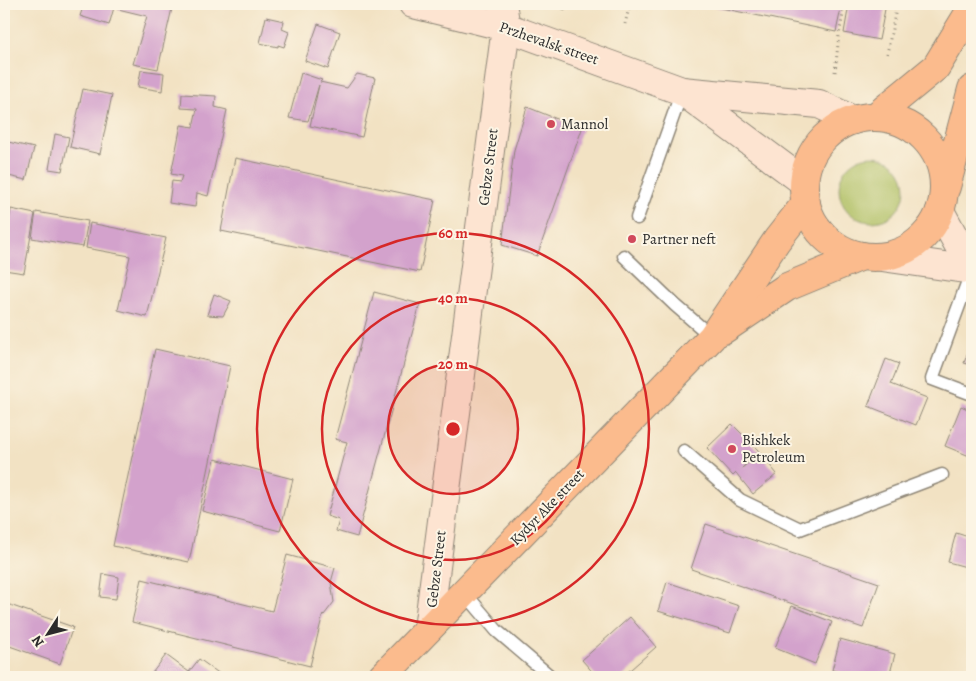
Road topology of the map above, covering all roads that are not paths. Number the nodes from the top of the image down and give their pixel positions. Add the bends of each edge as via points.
1 (413, 4) edge
2 (972, 8) edge
3 (504, 15) edge
4 (972, 89) edge
5 (682, 91) junction
6 (864, 118) junction
7 (805, 193) junction
8 (942, 202) junction
9 (637, 218) dead end
10 (624, 256) dead end
11 (872, 257) junction
12 (972, 270) edge
13 (712, 337) junction
14 (972, 394) edge
15 (684, 451) dead end
16 (942, 475) dead end
17 (464, 592) junction
18 (428, 629) junction
19 (382, 677) edge
20 (551, 677) edge

1 - 3 main road, Przhevalsk street
2 - 6 highway via 936,66
3 - 5 main road, Przhevalsk street
3 - 18 main road, Gebze Street
4 - 8 highway
5 - 6 main road, Przhevalsk street via 819,104
5 - 7 main road, Przhevalsk street
5 - 9 lane
6 - 7 highway via 834,129 819,144 808,162
6 - 8 highway via 896,120 915,130 928,143 938,158 943,175
7 - 11 highway via 814,223 826,239 843,250
7 - 13 highway, Kydyr Ake street
8 - 11 highway via 932,227 918,242 901,252
8 - 12 main road
10 - 13 lane
11 - 12 main road
11 - 13 highway, Kydyr Ake street via 787,288
12 - 14 lane via 932,379
13 - 17 highway, Kydyr Ake street
15 - 16 lane via 740,500 800,529
17 - 18 highway, Kydyr Ake street
17 - 20 lane via 497,631
18 - 19 highway, Kydyr Ake street

